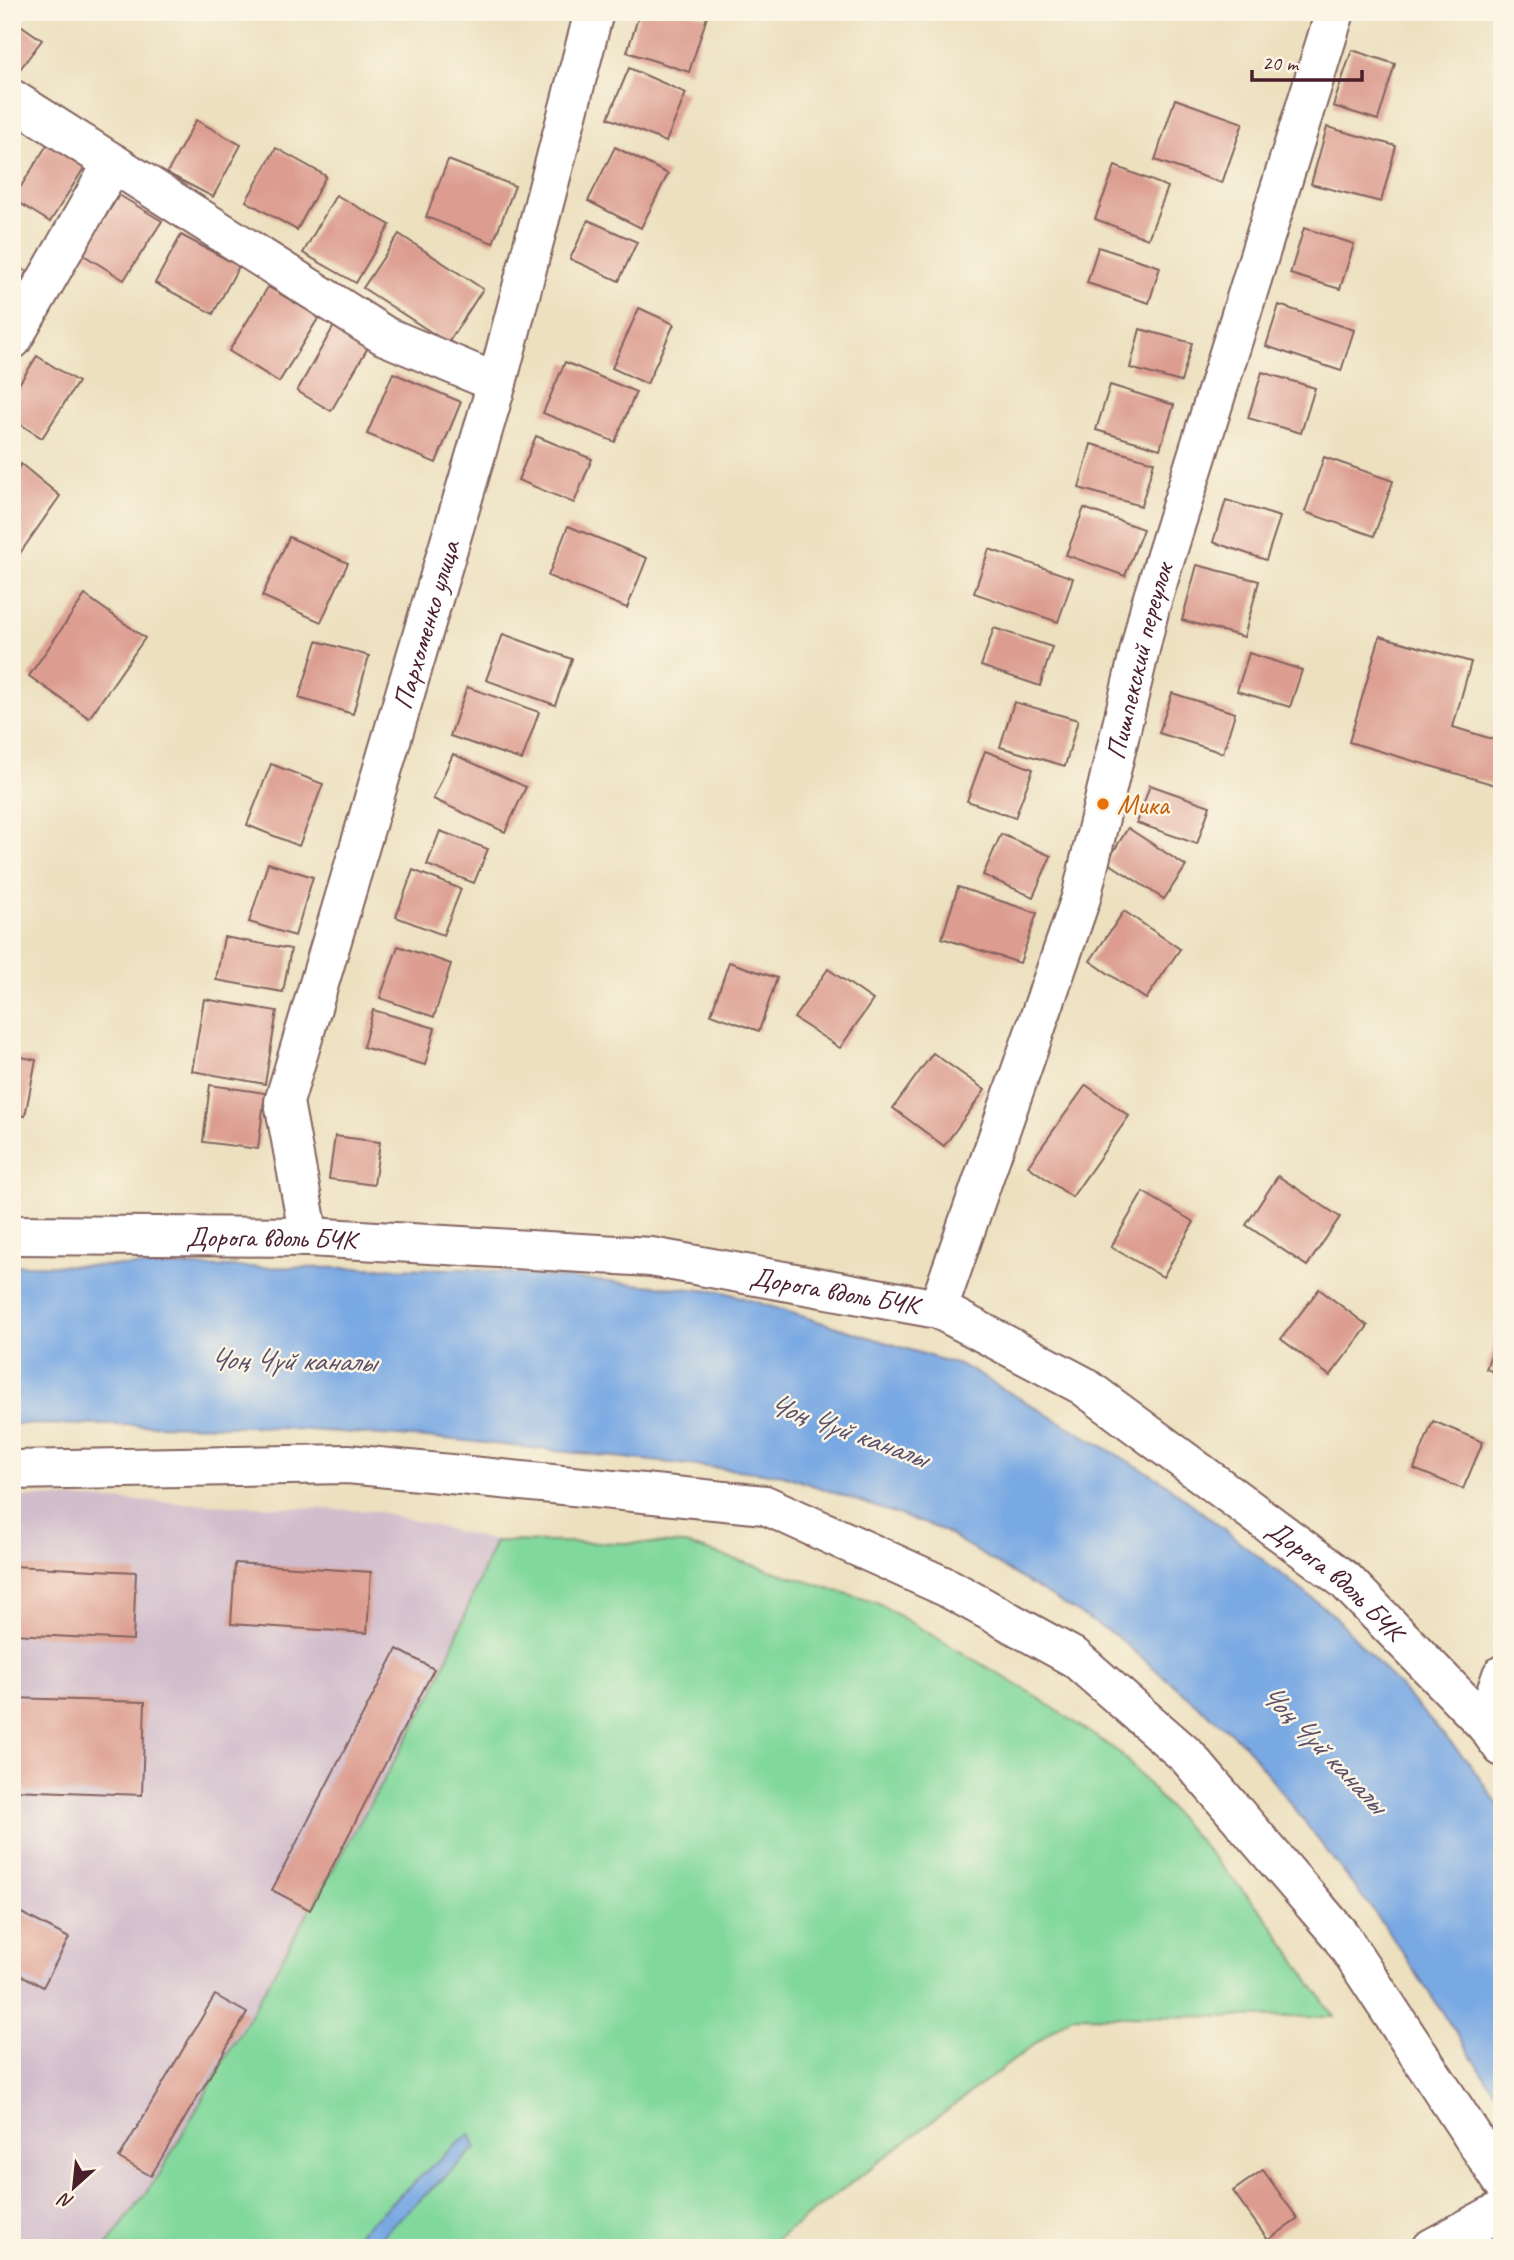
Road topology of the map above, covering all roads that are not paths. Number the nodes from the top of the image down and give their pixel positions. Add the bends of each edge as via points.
1 (594, 12) edge
2 (1335, 12) edge
3 (12, 99) edge
4 (113, 163) junction
5 (12, 340) edge
6 (498, 383) junction
7 (12, 1235) edge
8 (309, 1237) junction
9 (938, 1309) junction
10 (12, 1470) edge
11 (1502, 1675) edge
12 (1493, 1736) edge
13 (1502, 2181) edge
14 (1502, 2210) edge
15 (1432, 2248) edge

1 - 6 street, Пархоменко улица
2 - 9 street, Пишпекский переулок via 1150,607 1082,898
3 - 4 street
4 - 5 street
4 - 6 street via 385,335
6 - 8 street, Пархоменко улица via 284,1102
7 - 8 street, Дорога вдоль БЧК
8 - 9 street, Дорога вдоль БЧК via 651,1257
9 - 12 street, Дорога вдоль БЧК via 1082,1385 1345,1580
10 - 13 street via 348,1464 765,1505 948,1588 1075,1658 1187,1756 1340,1935
11 - 12 street
14 - 15 street

